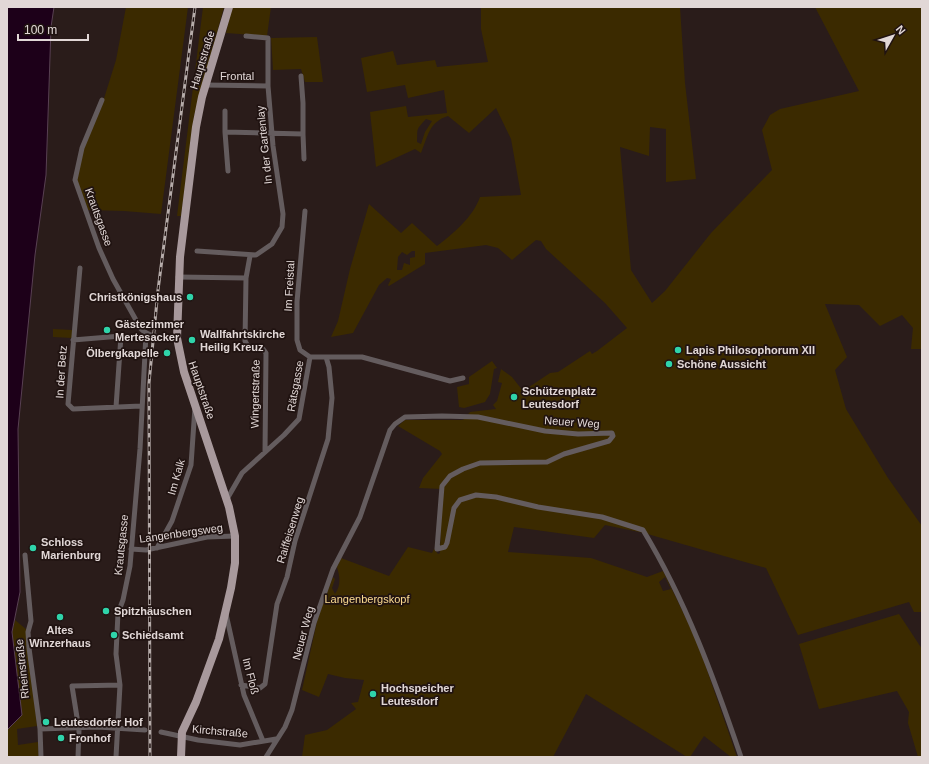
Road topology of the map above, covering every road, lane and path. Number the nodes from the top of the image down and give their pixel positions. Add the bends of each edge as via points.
1 (229, 7) edge
2 (246, 36) dead end
3 (301, 76) dead end
4 (205, 85) junction
5 (268, 86) junction
6 (102, 100) dead end
7 (225, 111) dead end
8 (225, 132) junction
9 (272, 133) junction
10 (303, 134) junction
11 (304, 160) dead end
12 (228, 171) dead end
13 (305, 211) dead end
14 (197, 251) dead end
15 (250, 256) junction
16 (80, 268) dead end
17 (178, 277) junction
18 (246, 278) junction
19 (146, 334) junction
20 (177, 338) junction
21 (73, 340) junction
22 (310, 357) junction
23 (326, 357) junction
24 (463, 378) dead end
25 (116, 406) junction
26 (141, 406) junction
27 (195, 406) junction
28 (265, 452) junction
29 (227, 499) junction
30 (234, 536) junction
31 (157, 548) junction
32 (130, 549) junction
33 (25, 555) dead end
34 (226, 614) junction
35 (120, 685) junction
36 (241, 685) junction
37 (78, 727) junction
38 (119, 728) junction
39 (40, 729) junction
40 (145, 730) dead end
41 (161, 732) dead end
42 (181, 737) junction
43 (276, 739) junction
44 (263, 741) junction
45 (41, 757) edge
46 (78, 757) edge
47 (116, 757) edge
48 (181, 757) edge
49 (266, 757) edge
50 (741, 757) edge

1 - 4 main road, Hauptstraße
2 - 5 street, In der Gartenlay via 268,38
3 - 10 street
4 - 5 street, Frontal
4 - 17 main road, Hauptstraße via 196,127
5 - 9 street, In der Gartenlay
6 - 19 street, Krautsgasse via 82,148 75,180 102,254 128,306
7 - 8 street
8 - 9 street
8 - 12 street
9 - 10 street
9 - 15 street, In der Gartenlay via 283,214 282,227 280,234 267,249
10 - 11 street
13 - 22 street, Im Freistal via 297,302 297,340 300,350
14 - 15 street
15 - 18 street, Wingertstraße
16 - 21 street, In der Betz
17 - 18 street
17 - 20 main road, Hauptstraße
18 - 28 street, Wingertstraße via 246,345 263,349 266,356
19 - 20 street
19 - 26 street, Krautsgasse
20 - 27 main road, Hauptstraße via 180,361
21 - 25 street, In der Betz via 68,398 70,407 77,409
21 - 25 street via 121,336
22 - 23 street, Rätsgasse
22 - 28 street, Rätsgasse via 299,419
23 - 24 street, Rätsgasse via 362,357 450,381
23 - 36 street, Raiffeisenweg via 332,398 328,439 277,604 265,684 260,688
25 - 26 street, In der Betz
26 - 32 street, Krautsgasse via 140,448
27 - 29 main road, Hauptstraße
27 - 31 street, Im Kalk via 191,465 172,521
28 - 29 street, Rätsgasse via 242,473
29 - 30 main road, Hauptstraße
30 - 31 street, Langenbergsweg via 207,537
30 - 34 main road, Hauptstraße via 234,575
31 - 32 street, Langenbergsweg
32 - 35 street, Krautsgasse via 125,592 118,613 116,654
33 - 39 street, Rheinstraße via 31,621 29,648
34 - 36 street, Im Floß
34 - 42 main road, Hauptstraße via 206,676
35 - 37 street via 72,686
35 - 38 street, Krautsgasse
36 - 44 street, Im Floß
37 - 38 street
37 - 39 street
37 - 46 street
38 - 40 street
38 - 47 street, Krautsgasse
39 - 45 street, Rheinstraße
41 - 42 street, Kirchstraße
42 - 44 street, Kirchstraße via 240,745
42 - 48 main road, Hauptstraße
43 - 44 street, Kirchstraße
43 - 49 street, Neuer Weg
43 - 50 street, Neuer Weg via 292,710 314,623 333,569 360,517 389,433 404,417 478,417 545,431 613,434 609,441 547,462 480,463 450,476 442,486 437,549 445,547 447,543 454,508 460,500 476,495 602,517 643,530 697,636

